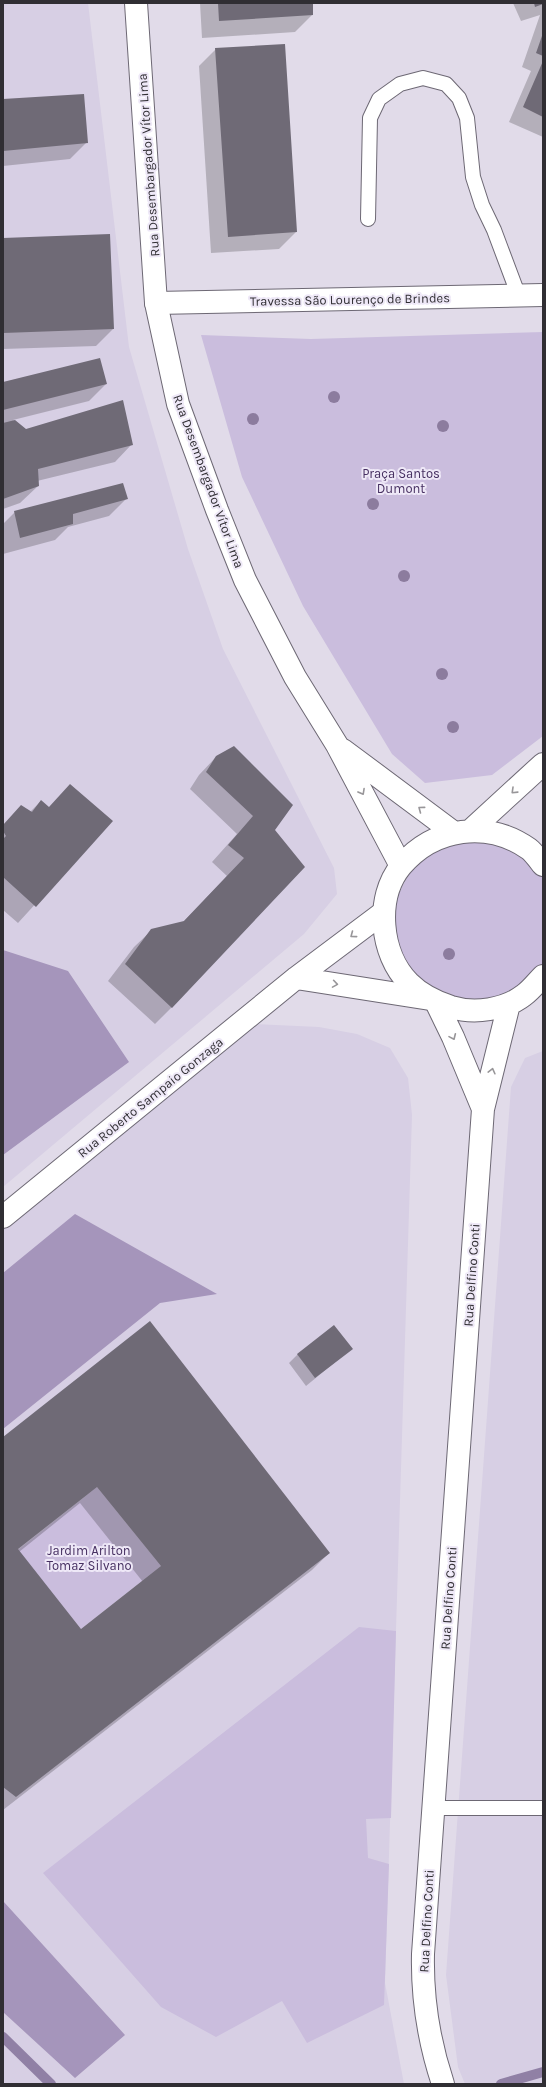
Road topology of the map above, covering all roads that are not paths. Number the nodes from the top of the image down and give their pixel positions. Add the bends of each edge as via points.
1 (136, 3) edge
2 (368, 219) dead end
3 (518, 294) junction
4 (543, 295) edge
5 (156, 303) junction
6 (337, 745) junction
7 (543, 764) edge
8 (462, 831) junction
9 (543, 865) edge
10 (401, 866) junction
11 (384, 912) junction
12 (543, 976) edge
13 (296, 978) junction
14 (525, 998) edge
15 (433, 1000) junction
16 (483, 1109) junction
17 (3, 1217) edge
18 (433, 1808) junction
19 (543, 1808) edge
20 (441, 2078) edge

1 - 5 main road, Rua Desembargador Vítor Lima
2 - 3 lane via 370,118 379,99 400,84 423,78 446,84 459,98 467,118 473,177
3 - 4 main road, Travessa São Lourenço de Brindes
3 - 5 main road, Travessa São Lourenço de Brindes
5 - 6 main road, Rua Desembargador Vítor Lima via 178,404 245,580 295,677
8 -> 6 main road, Rua Desembargador Vítor Lima
6 -> 10 main road, Rua Desembargador Vítor Lima
7 -> 8 main road
8 - 9 main road via 498,833 530,849
8 - 10 main road via 424,845
10 - 11 main road via 389,888
11 -> 13 main road, Rua Roberto Sampaio Gonzaga
11 - 15 main road via 386,937 394,962 409,983
12 - 14 main road
13 -> 15 main road
13 - 17 main road, Rua Roberto Sampaio Gonzaga
14 - 15 main road via 479,1010 460,1009
16 -> 14 main road, Rua Delfino Conti
15 -> 16 main road, Rua Delfino Conti via 454,1037
16 - 18 main road, Rua Delfino Conti
18 - 19 lane
18 - 20 main road, Rua Delfino Conti via 422,1986 428,2025

